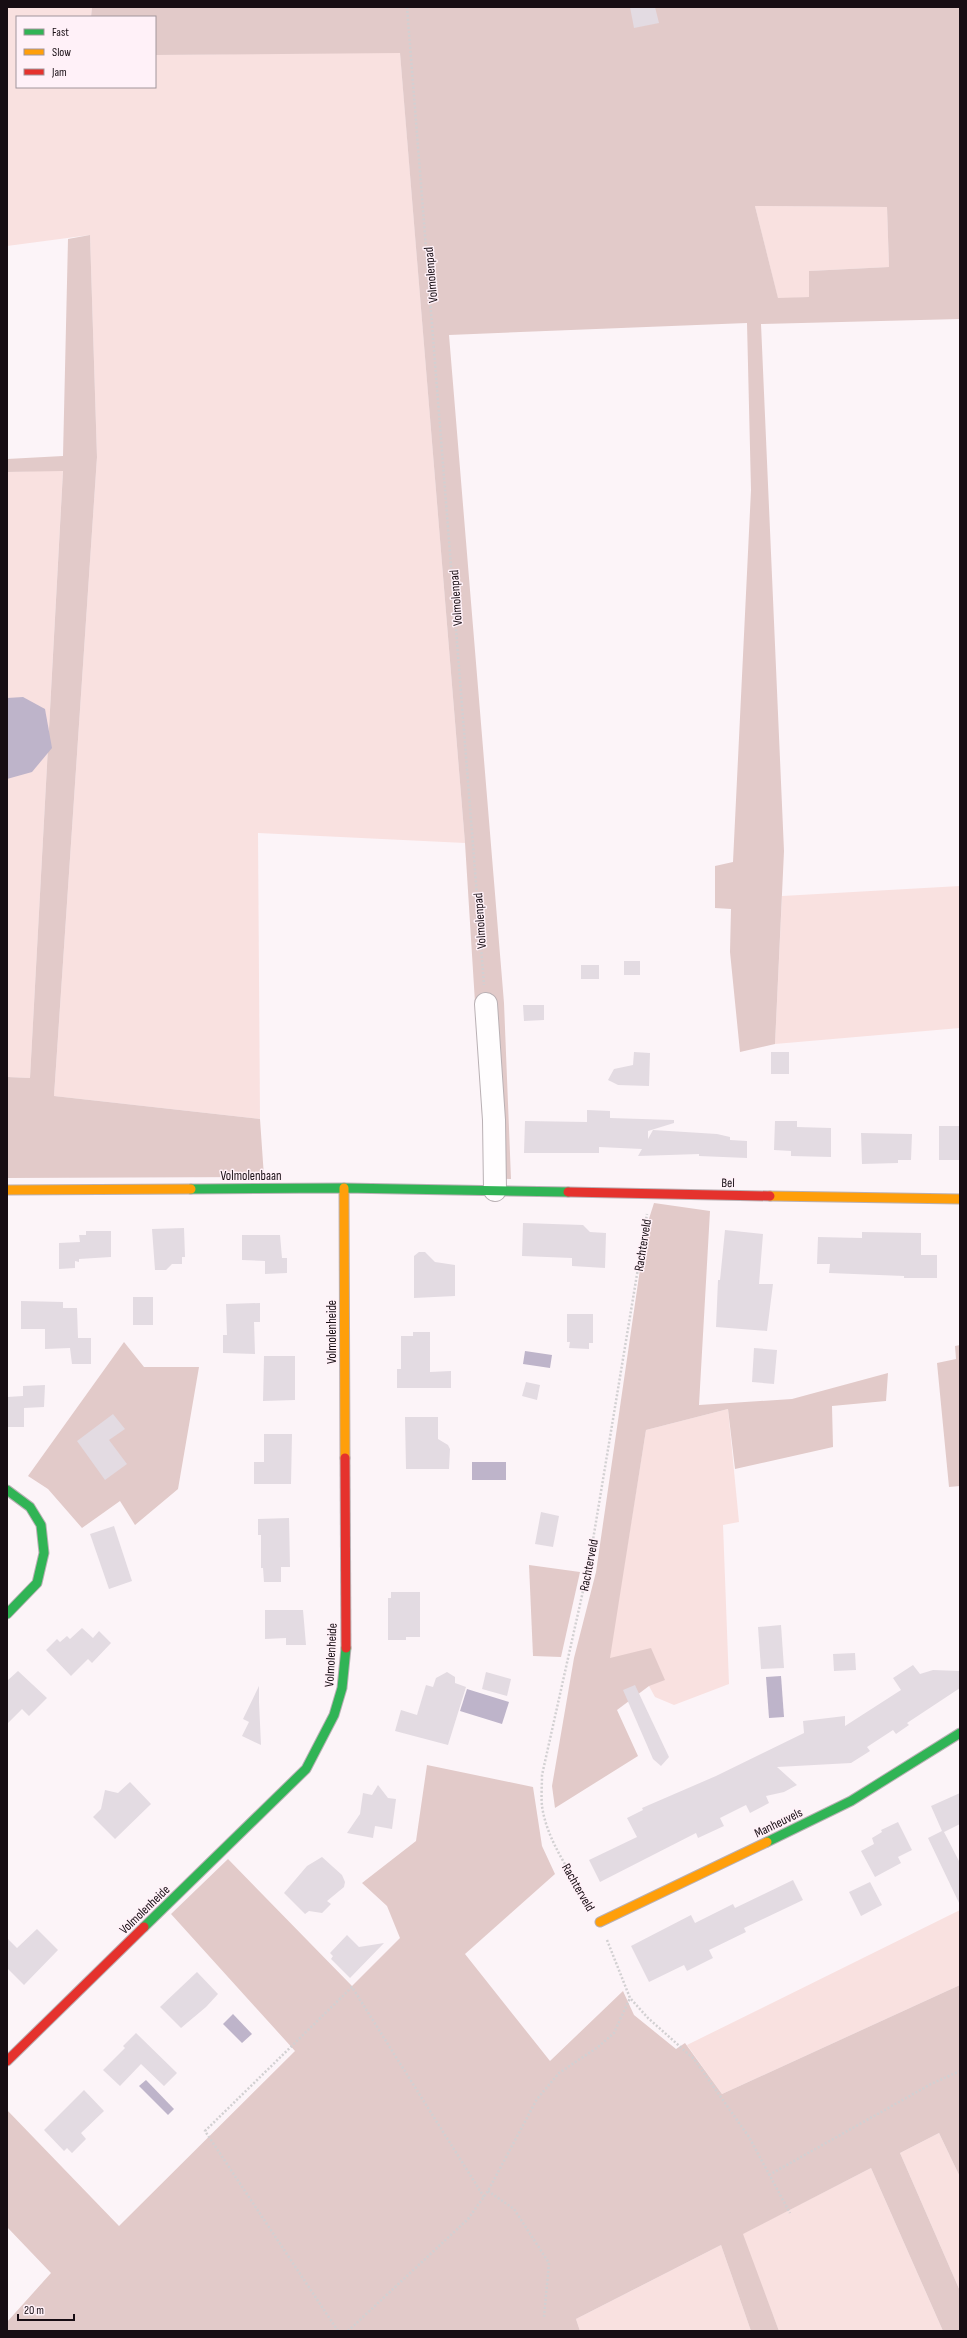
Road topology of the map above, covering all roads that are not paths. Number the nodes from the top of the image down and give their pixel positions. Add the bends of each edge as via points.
1 (486, 1004) road end
2 (344, 1188) junction
3 (7, 1190) edge
4 (494, 1190) junction
5 (960, 1199) edge
6 (7, 1490) edge
7 (7, 1614) edge
8 (960, 1733) edge
9 (600, 1922) road end
10 (7, 2062) edge

1 - 4 street via 494,1120
2 - 3 street, Volmolenbaan
2 - 4 street, Volmolenbaan
2 - 10 street, Volmolenheide via 346,1656 343,1687 332,1723 306,1768
4 - 5 street, Bel
6 - 7 street via 30,1507 41,1525 44,1554 37,1583
8 - 9 street, Manheuvels via 851,1801

